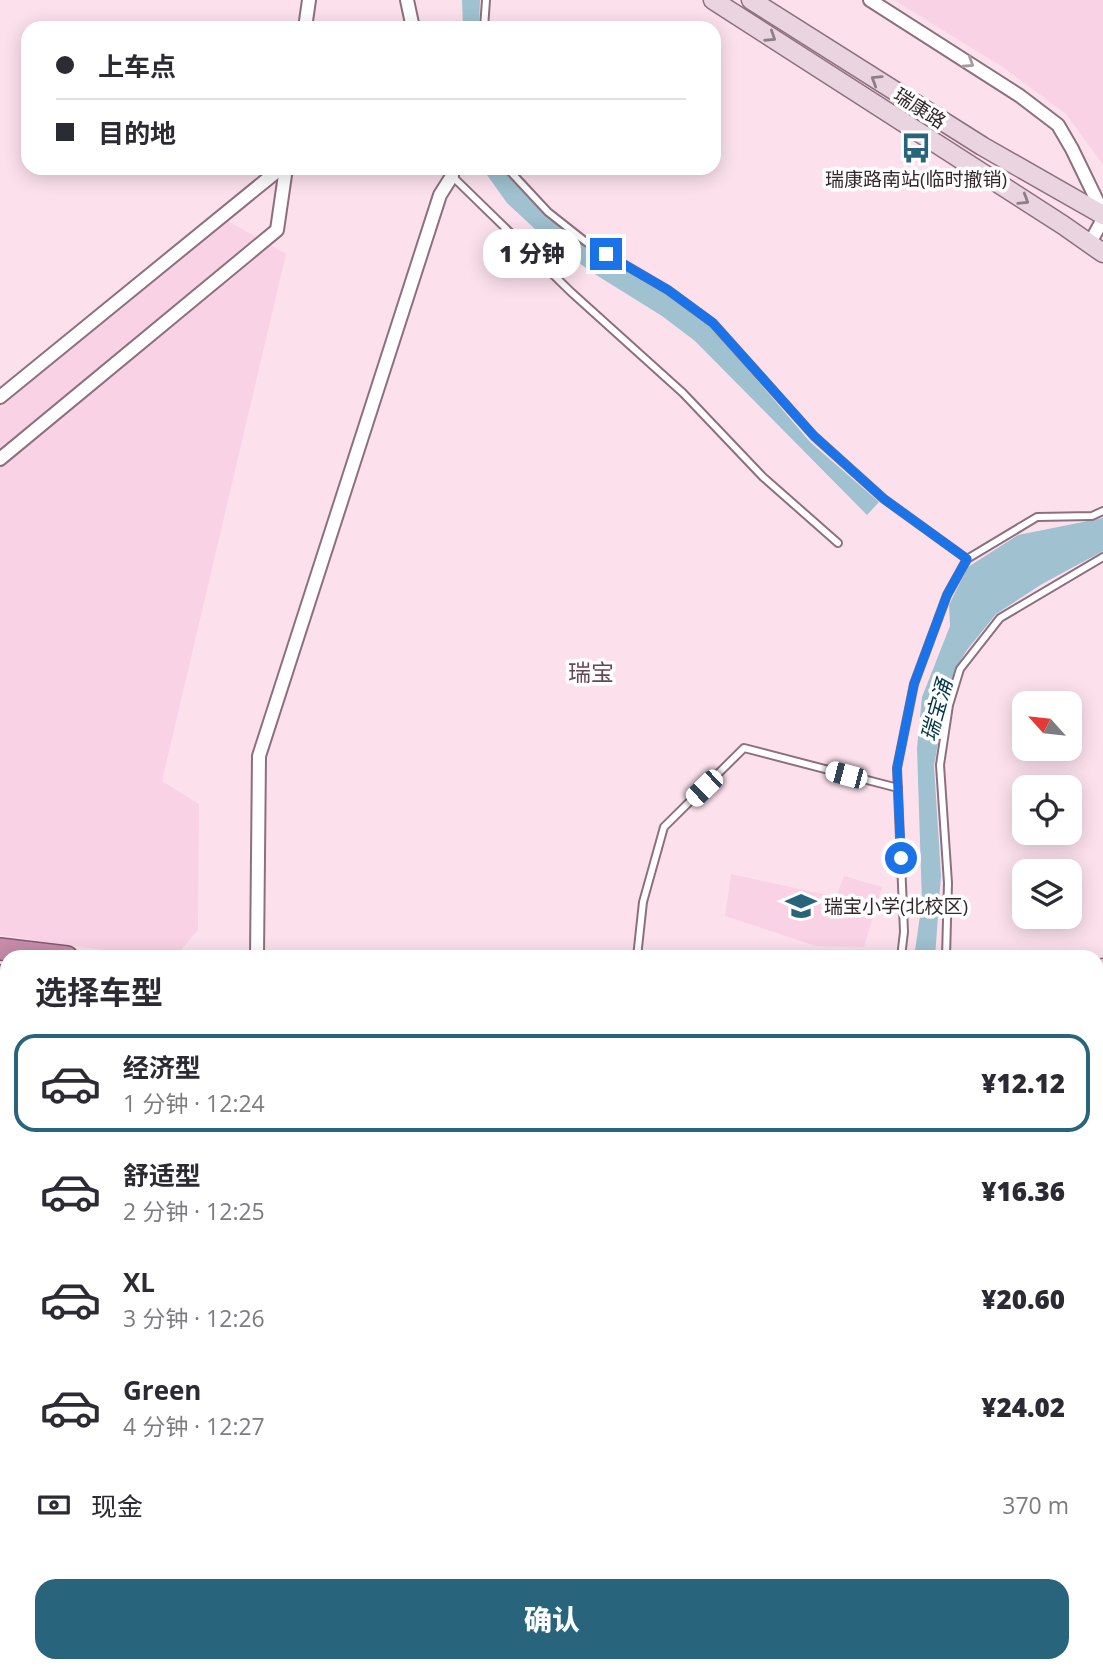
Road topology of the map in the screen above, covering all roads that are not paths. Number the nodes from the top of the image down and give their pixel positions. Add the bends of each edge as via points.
1 (309, 0) edge
2 (407, 0) edge
3 (486, 0) edge
4 (713, 0) edge
5 (751, 0) edge
6 (870, 0) edge
7 (306, 21) edge
8 (412, 21) edge
9 (484, 21) edge
10 (275, 175) edge
11 (283, 175) edge
12 (449, 175) edge
13 (453, 175) edge
14 (514, 175) edge
15 (1103, 216) edge
16 (1096, 248) edge
17 (0, 397) edge
18 (0, 458) edge
19 (1103, 511) edge
20 (838, 543) dead end
21 (1103, 557) edge
22 (967, 559) junction
23 (898, 788) junction
24 (257, 950) edge
25 (638, 950) edge
26 (902, 950) edge
27 (946, 950) edge

1 - 7 street
2 - 8 street
3 - 9 lane
4 -> 16 main road, 瑞康路
15 -> 5 main road, 瑞康路 via 982,146
6 -> 15 street via 1058,125
10 - 17 street
11 - 18 street via 277,230
12 - 24 street via 259,756
13 - 20 lane via 571,292 683,393 763,477
14 - 22 lane via 548,212 586,242 668,290 713,323 814,436 884,499
15 - 16 street
19 - 22 lane via 1092,516 1037,517
21 - 27 lane via 1000,618 960,669 948,705 940,765 948,883
22 - 23 lane via 947,595 914,684 897,768
23 - 25 lane via 744,748 664,827 643,902
23 - 26 lane

